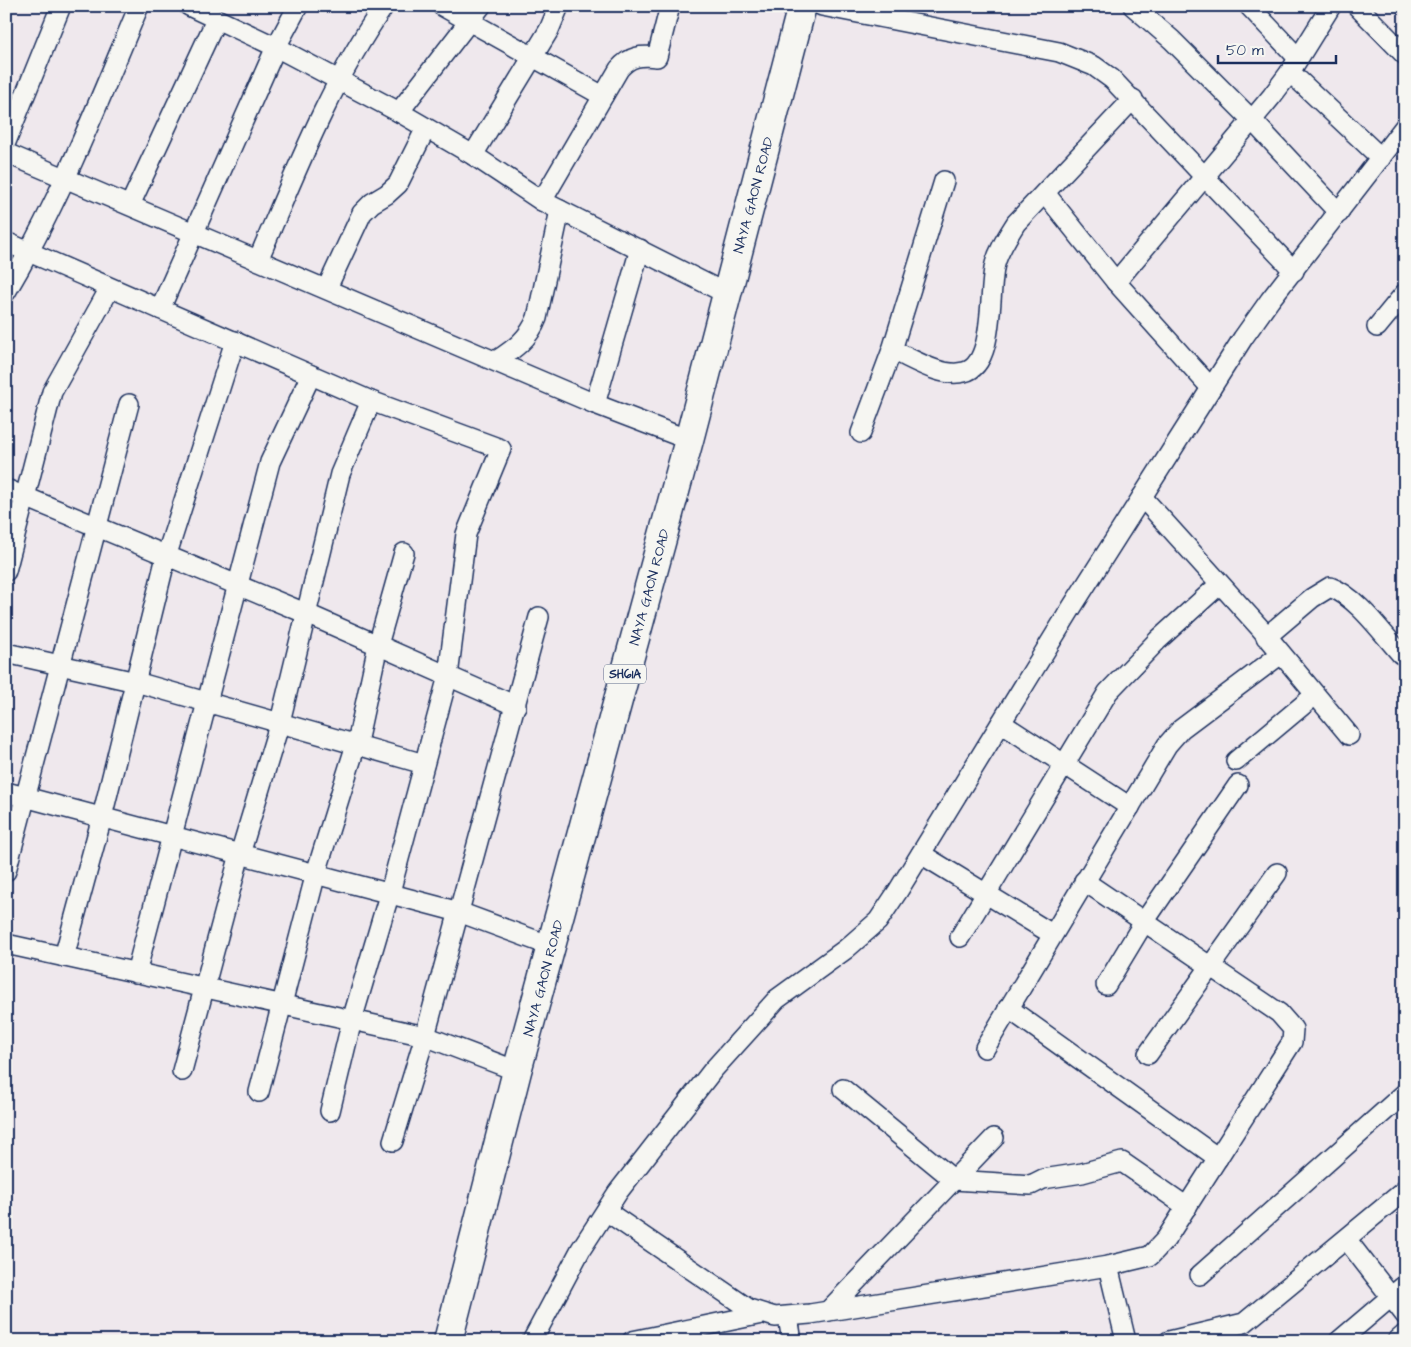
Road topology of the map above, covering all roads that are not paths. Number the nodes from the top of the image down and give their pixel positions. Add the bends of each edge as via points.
1 (61, 6) edge
2 (139, 6) edge
3 (189, 6) edge
4 (298, 6) edge
5 (384, 6) edge
6 (442, 6) edge
7 (481, 6) edge
8 (559, 6) edge
9 (670, 6) edge
10 (802, 6) edge
11 (822, 6) edge
12 (1133, 6) edge
13 (1249, 6) edge
14 (1331, 6) edge
15 (1357, 6) edge
16 (216, 20) junction
17 (469, 22) junction
18 (276, 47) junction
19 (1405, 55) edge
20 (532, 57) junction
21 (1294, 65) junction
22 (340, 81) junction
23 (603, 96) junction
24 (1133, 99) junction
25 (400, 112) junction
26 (1252, 120) junction
27 (426, 128) junction
28 (1402, 136) edge
29 (6, 142) edge
30 (6, 153) edge
31 (473, 155) junction
32 (1381, 158) junction
33 (1204, 177) junction
34 (66, 178) junction
35 (944, 181) dead end
36 (1045, 193) junction
37 (542, 201) junction
38 (130, 205) junction
39 (560, 210) junction
40 (1339, 214) junction
41 (193, 232) junction
42 (6, 242) edge
43 (640, 249) junction
44 (30, 252) junction
45 (258, 260) junction
46 (1294, 270) junction
47 (1116, 282) junction
48 (110, 288) junction
49 (327, 288) junction
50 (6, 292) edge
51 (727, 294) junction
52 (1405, 294) edge
53 (160, 309) junction
54 (1377, 327) dead end
55 (235, 341) junction
56 (892, 350) junction
57 (496, 361) junction
58 (311, 375) junction
59 (1211, 388) junction
60 (371, 401) junction
61 (129, 404) dead end
62 (595, 404) junction
63 (861, 433) dead end
64 (689, 440) junction
65 (15, 493) edge
66 (1142, 497) junction
67 (96, 528) junction
68 (404, 553) dead end
69 (166, 557) junction
70 (6, 571) edge
71 (1220, 584) junction
72 (238, 586) junction
73 (306, 613) junction
74 (539, 617) dead end
75 (1266, 636) junction
76 (378, 645) junction
77 (6, 653) edge
78 (1281, 654) junction
79 (1401, 654) dead end
80 (61, 665) junction
81 (448, 676) junction
82 (136, 682) junction
83 (1315, 695) junction
84 (207, 701) junction
85 (516, 706) junction
86 (280, 722) junction
87 (1001, 723) junction
88 (1349, 735) dead end
89 (356, 744) junction
90 (1236, 761) dead end
91 (424, 764) junction
92 (1063, 764) junction
93 (1238, 785) dead end
94 (6, 792) edge
95 (27, 798) junction
96 (1130, 807) junction
97 (102, 817) junction
98 (171, 835) junction
99 (240, 854) junction
100 (921, 854) junction
101 (6, 872) edge
102 (316, 873) junction
103 (1277, 873) dead end
104 (1084, 881) junction
105 (390, 892) junction
106 (986, 894) junction
107 (459, 912) junction
108 (1144, 922) junction
109 (1052, 934) junction
110 (960, 937) dead end
111 (6, 944) edge
112 (551, 946) junction
113 (64, 957) junction
114 (1209, 966) junction
115 (136, 973) junction
116 (1106, 986) dead end
117 (204, 988) junction
118 (281, 1005) junction
119 (1008, 1008) junction
120 (352, 1020) junction
121 (425, 1036) junction
122 (985, 1048) dead end
123 (1148, 1054) dead end
124 (182, 1070) dead end
125 (517, 1071) junction
126 (843, 1090) dead end
127 (258, 1092) dead end
128 (1405, 1093) edge
129 (330, 1111) dead end
130 (994, 1138) dead end
131 (393, 1141) dead end
132 (1218, 1158) junction
133 (954, 1180) junction
134 (1405, 1190) edge
135 (1187, 1207) junction
136 (606, 1211) junction
137 (1347, 1240) junction
138 (1108, 1266) junction
139 (1200, 1275) dead end
140 (1398, 1291) edge
141 (828, 1311) junction
142 (762, 1314) junction
143 (1405, 1315) edge
144 (788, 1317) junction
145 (1405, 1334) edge
146 (448, 1341) edge
147 (532, 1341) edge
148 (632, 1341) edge
149 (792, 1341) edge
150 (1126, 1341) edge
151 (1168, 1341) edge
152 (1339, 1341) edge
153 (1397, 1341) edge

1 - 29 street
2 - 34 street
3 - 16 street
4 - 18 street
5 - 22 street
6 - 17 street
7 - 17 street
8 - 20 street
9 - 23 street via 657,57 630,58 619,69
10 - 51 main road, NAYA GAON ROAD / SH61A
11 - 24 street via 1059,52 1094,66
12 - 26 street
13 - 21 street
14 - 21 street
15 - 19 street
16 - 18 street
16 - 38 street
17 - 20 street
17 - 25 street
18 - 22 street
18 - 41 street
20 - 23 street
20 - 31 street
21 - 26 street
21 - 32 street
22 - 25 street
22 - 45 street
23 - 37 street
24 - 33 street
24 - 36 street
25 - 27 street
26 - 33 street
26 - 40 street
27 - 31 street
27 - 49 street via 398,184 362,213
28 - 32 street
30 - 34 street
31 - 37 street
32 - 40 street
33 - 46 street
33 - 47 street
34 - 38 street
34 - 44 street
35 - 56 street
36 - 47 street
36 - 56 street via 1016,223 1002,244 995,264 985,351 976,365 964,373 943,372
37 - 39 street
38 - 41 street
39 - 43 street
39 - 57 street via 532,330 518,347
40 - 46 street
41 - 45 street
41 - 53 street
42 - 44 street
43 - 51 street
43 - 62 street
44 - 48 street
44 - 50 street
45 - 49 street
46 - 59 street
47 - 59 street
48 - 53 street
48 - 65 street via 52,392
49 - 57 street
51 - 64 main road, NAYA GAON ROAD / SH61A
52 - 54 street
53 - 55 street
55 - 58 street
55 - 69 street
56 - 63 street
57 - 62 street
58 - 60 street
58 - 72 street via 270,462
59 - 66 street
60 - 73 street via 340,474
60 - 81 street via 502,449 466,534
61 - 67 street
62 - 64 street
64 - 112 main road, NAYA GAON ROAD / SH61A
65 - 67 street
65 - 70 street
66 - 71 street
66 - 87 street
67 - 69 street
67 - 80 street
68 - 76 street
69 - 72 street
69 - 82 street
71 - 75 street
71 - 92 street via 1108,692
72 - 73 street
72 - 84 street
73 - 76 street
73 - 86 street
74 - 85 street
75 - 78 street
75 - 79 street via 1330,587 1352,600
76 - 81 street
76 - 89 street
77 - 80 street
78 - 83 street
78 - 96 street via 1181,729 1167,744
80 - 82 street
80 - 95 street
81 - 85 street
81 - 91 street
82 - 84 street
82 - 97 street
83 - 88 street
83 - 90 street
84 - 86 street
84 - 98 street
85 - 107 street
86 - 89 street
86 - 99 street
87 - 92 street
87 - 100 street
89 - 91 street
89 - 102 street
91 - 105 street
92 - 96 street
92 - 106 street
93 - 108 street
94 - 95 street
95 - 97 street
95 - 101 street
96 - 104 street
97 - 98 street
97 - 113 street
98 - 99 street
98 - 115 street
99 - 102 street
99 - 117 street
100 - 106 street
100 - 136 street via 878,921 846,949 777,999 713,1070
102 - 105 street
102 - 118 street
103 - 114 street
104 - 108 street
104 - 109 street
105 - 107 street
105 - 120 street
106 - 109 street
106 - 110 street
107 - 112 street
107 - 121 street
108 - 114 street
108 - 116 street
109 - 119 street
111 - 113 street
112 - 125 main road, NAYA GAON ROAD / SH61A
113 - 115 street
114 - 123 street
114 - 132 street via 1279,1012 1289,1021 1294,1036
115 - 117 street
117 - 118 street
117 - 124 street
118 - 120 street
118 - 127 street
119 - 122 street
119 - 132 street
120 - 121 street
120 - 129 street
121 - 125 street
121 - 131 street
125 - 146 main road, NAYA GAON ROAD / SH61A
126 - 133 street
128 - 139 street
130 - 133 street
132 - 135 street
133 - 135 street via 1031,1186 1043,1179 1122,1162
133 - 141 street
134 - 137 street
135 - 138 street via 1156,1251 1137,1261
136 - 142 street via 732,1299
136 - 147 street via 581,1249
137 - 140 street
137 - 151 street via 1244,1323
138 - 141 street
138 - 150 street
140 - 143 street
140 - 152 street
141 - 144 street
142 - 144 street
142 - 148 street
144 - 149 street
145 - 153 street

